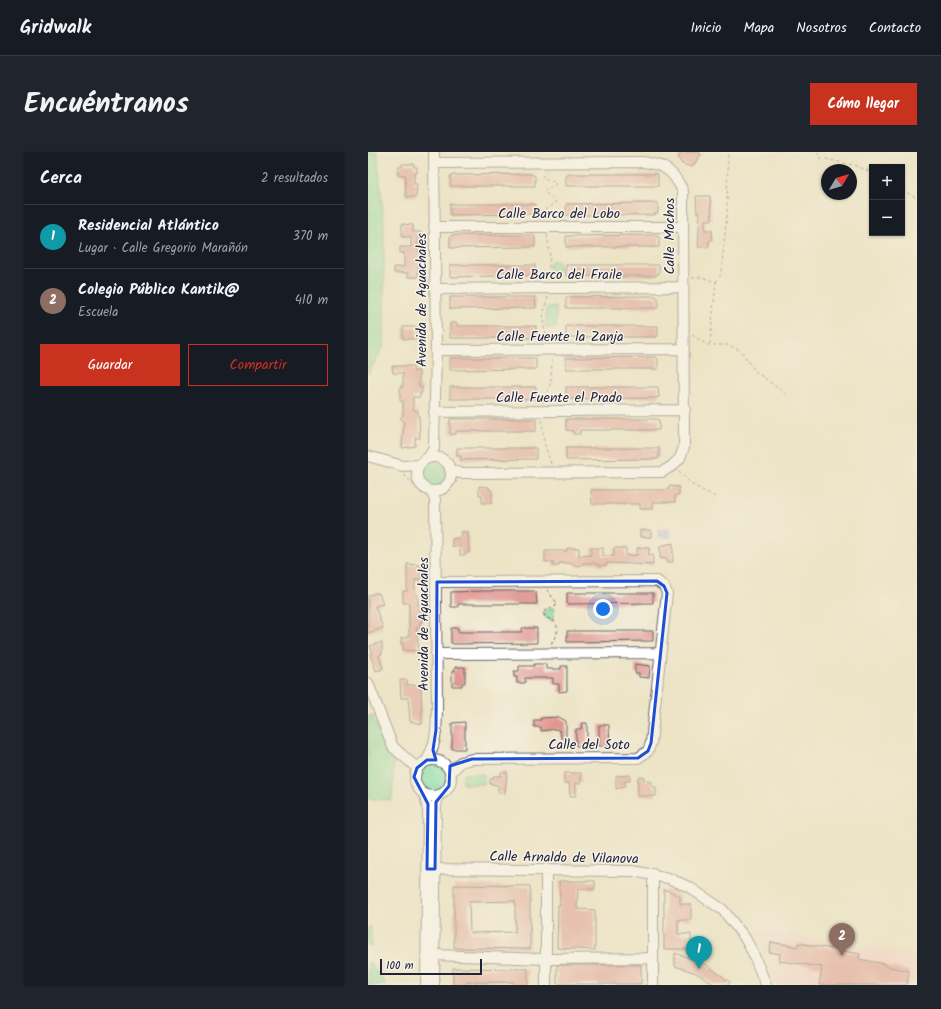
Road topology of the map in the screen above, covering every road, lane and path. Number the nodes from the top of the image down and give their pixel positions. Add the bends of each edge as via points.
1 (434, 152) edge
2 (728, 152) edge
3 (817, 152) edge
4 (434, 163) junction
5 (550, 163) junction
6 (869, 172) edge
7 (905, 192) edge
8 (917, 198) edge
9 (434, 227) junction
10 (545, 227) junction
11 (683, 227) junction
12 (716, 282) junction
13 (683, 283) junction
14 (547, 288) junction
15 (435, 289) junction
16 (684, 334) junction
17 (710, 345) junction
18 (684, 349) junction
19 (436, 350) junction
20 (551, 350) junction
21 (788, 396) dead end
22 (685, 410) junction
23 (542, 411) junction
24 (434, 412) junction
25 (434, 454) junction
26 (368, 456) edge
27 (419, 465) junction
28 (672, 466) junction
29 (403, 470) junction
30 (552, 472) junction
31 (453, 473) junction
32 (416, 475) junction
33 (432, 494) junction
34 (717, 498) dead end
35 (546, 581) junction
36 (437, 582) junction
37 (552, 653) junction
38 (660, 653) junction
39 (436, 654) junction
40 (368, 683) edge
41 (432, 760) junction
42 (417, 768) junction
43 (449, 770) junction
44 (425, 795) junction
45 (438, 795) junction
46 (431, 869) junction
47 (546, 869) junction
48 (653, 873) junction
49 (434, 956) junction
50 (653, 958) junction
51 (546, 959) junction
52 (426, 985) edge
53 (434, 985) edge
54 (546, 985) edge
55 (653, 985) edge
56 (766, 985) edge

1 - 4 street, Avenida de Aguachales
2 - 12 path via 722,274
3 - 6 path via 821,158 857,166
4 - 5 street, Calle Mochos
4 - 9 street, Avenida de Aguachales
5 - 10 path via 551,168 542,177 556,184 544,192 556,202 542,212 548,218
5 - 11 street, Calle Mochos via 658,164 676,177 683,191
7 - 8 path
9 - 10 street, Calle Barco del Lobo
9 - 15 street, Avenida de Aguachales
10 - 11 street, Calle Barco del Lobo
10 - 14 path via 550,257
11 - 13 street, Calle Mochos
12 - 13 path via 701,277
12 - 17 path
13 - 14 street, Calle Barco del Fraile
13 - 16 street, Calle Mochos
14 - 15 street, Calle Barco del Fraile
14 - 20 path via 544,330
15 - 19 street, Avenida de Aguachales
16 - 17 path via 692,335
16 - 18 street, Calle Mochos
17 - 21 path via 729,345 741,352 755,371
18 - 20 street, Calle Fuente la Zanja
18 - 22 street, Calle Mochos
19 - 20 street, Calle Fuente la Zanja
19 - 24 street, Avenida de Aguachales
20 - 23 path via 551,382 542,404
22 - 23 street, Calle Fuente el Prado
22 - 28 street, Calle Mochos via 684,447 680,458
23 - 24 street, Calle Fuente el Prado
23 - 30 path via 544,442
24 - 25 street, Avenida de Aguachales
25 - 27 street
25 - 31 street via 446,462
26 - 29 street
27 - 29 street
27 - 32 street
28 - 30 street via 662,472
28 - 34 path via 690,484
29 - 32 street
29 - 33 path
30 - 31 street
31 - 33 street via 446,486
32 - 33 street via 420,486
33 - 36 street, Avenida de Aguachales
35 - 36 street
35 - 37 path via 547,591 556,603 555,607 547,608 543,612 558,628 552,641
35 - 38 street, Calle del Soto via 657,581 664,586 667,593
36 - 39 street, Avenida de Aguachales
37 - 38 street
37 - 39 street
38 - 43 street, Calle del Soto via 651,743 648,751 638,758 472,759
39 - 41 street, Avenida de Aguachales via 436,730
40 - 42 street via 393,747
41 - 42 street
41 - 43 street
42 - 44 street via 415,783
43 - 45 street via 449,786
44 - 45 street
44 - 46 street via 428,804
45 - 46 street
46 - 47 street, Calle Arnaldo de Vilanova
46 - 49 street
46 - 52 street
47 - 48 street, Calle Arnaldo de Vilanova via 633,870
47 - 51 street
48 - 50 street
48 - 56 street, Calle Arnaldo de Vilanova via 689,887 723,910 745,938
49 - 51 street
49 - 53 street
50 - 51 street
50 - 55 street
51 - 54 street

